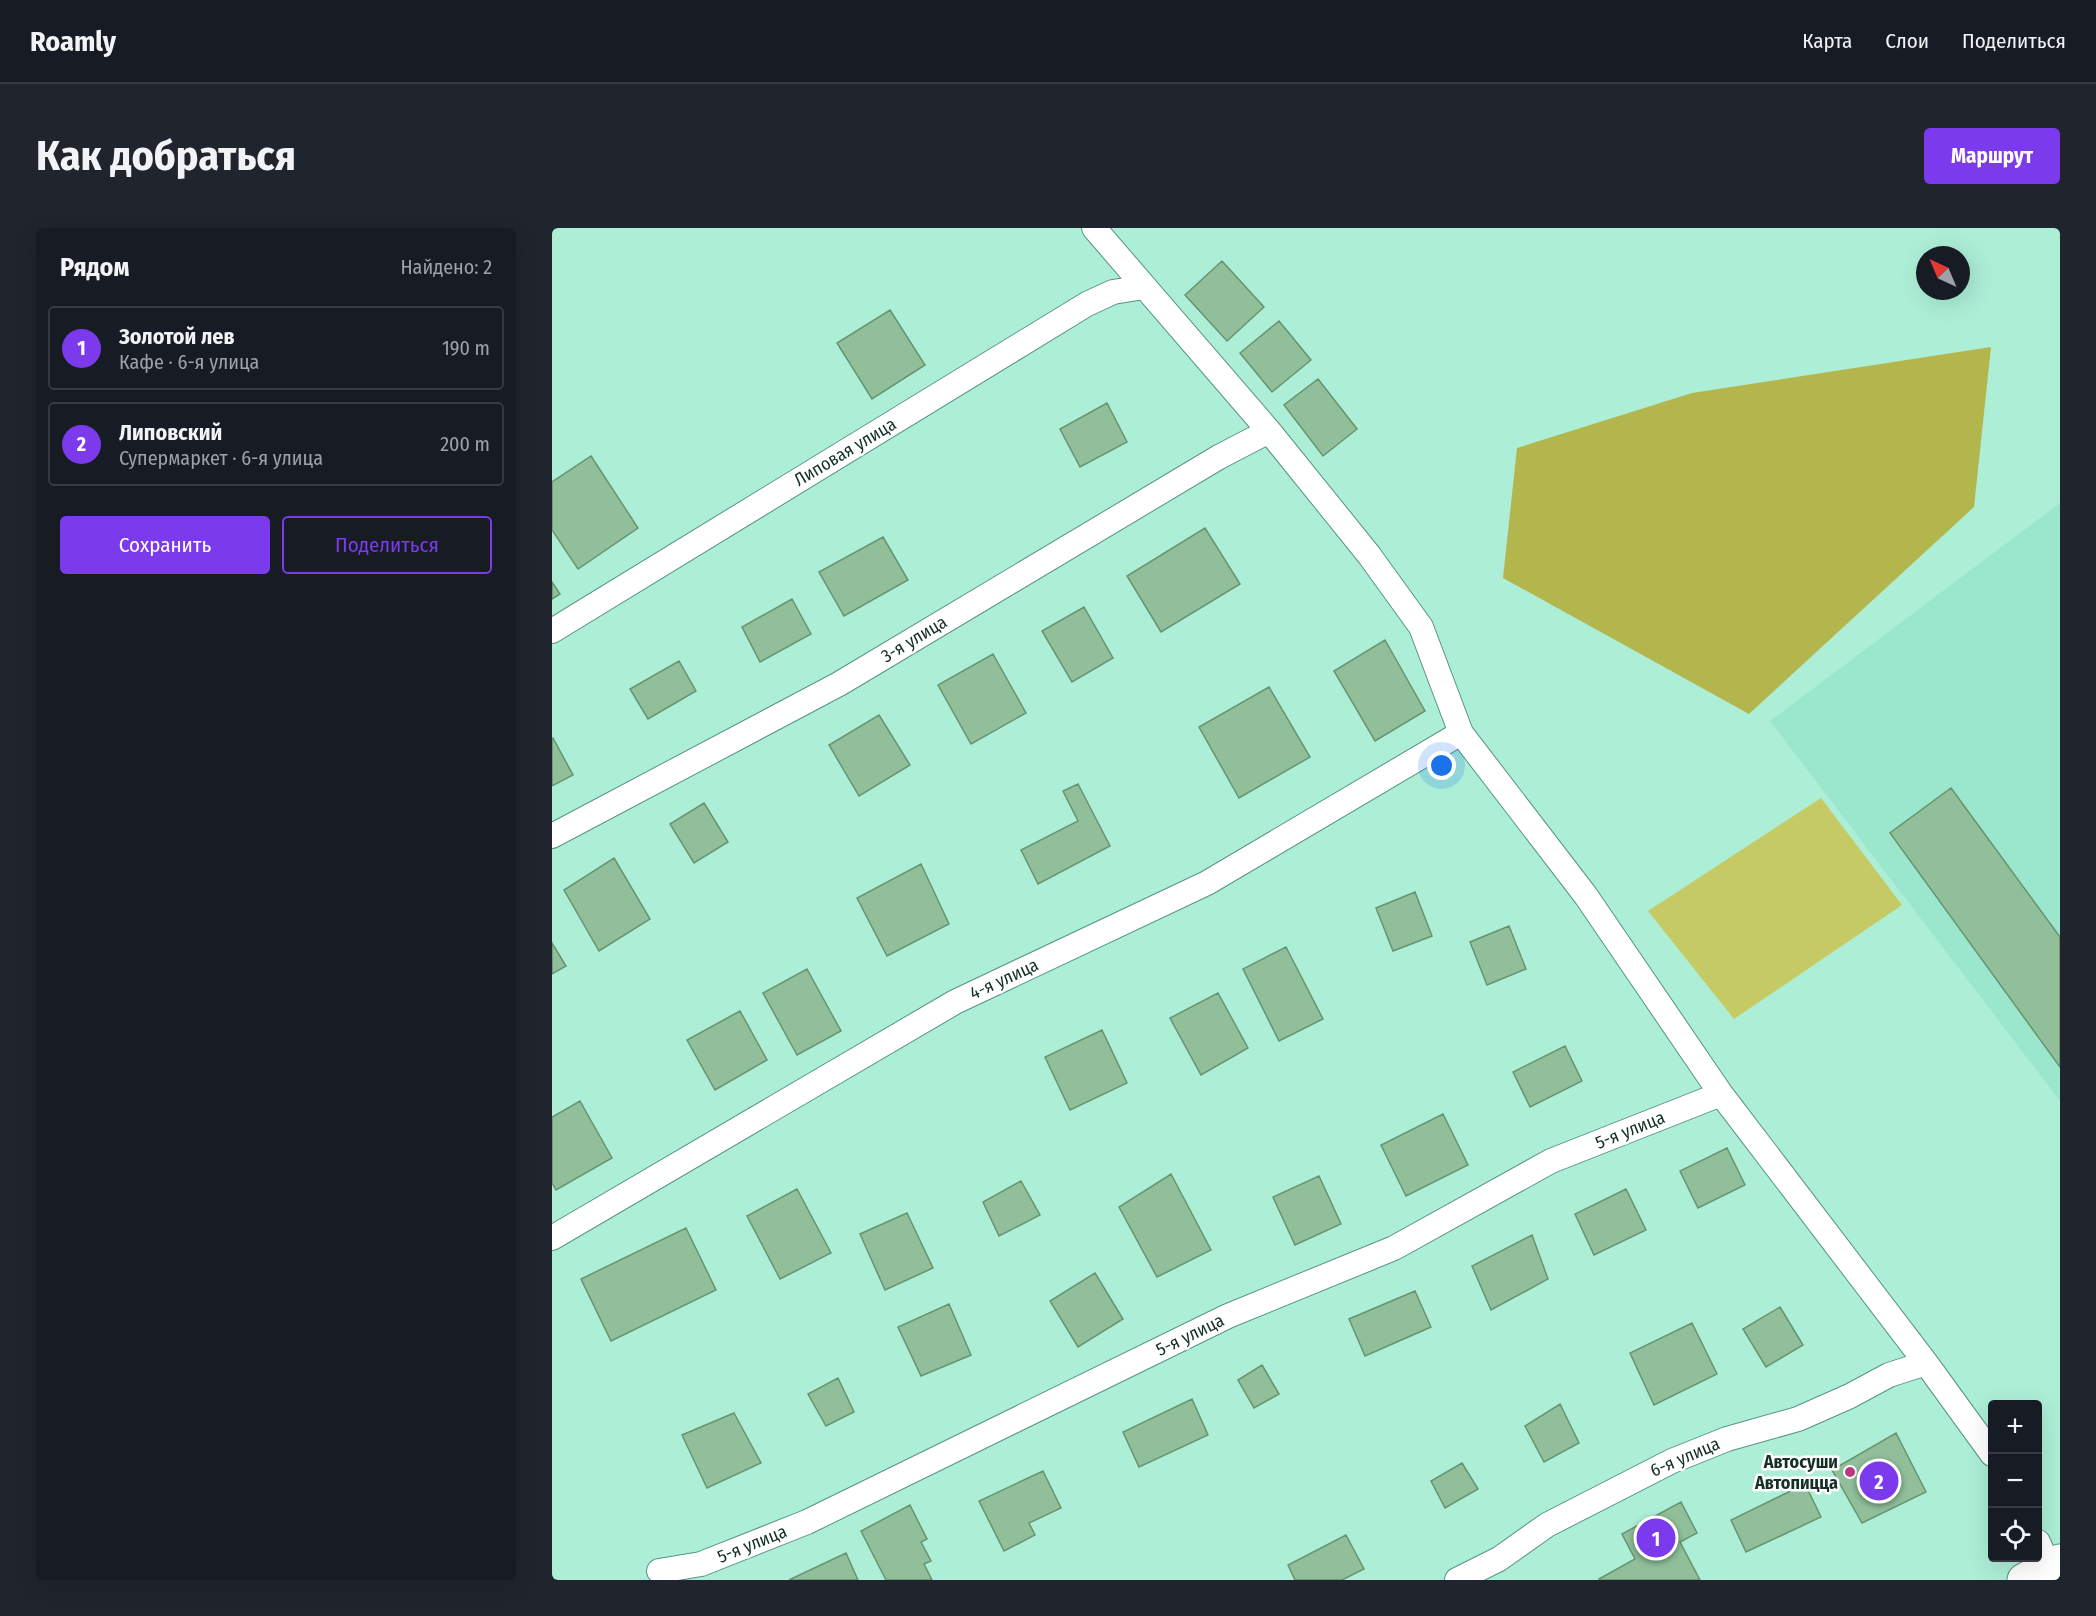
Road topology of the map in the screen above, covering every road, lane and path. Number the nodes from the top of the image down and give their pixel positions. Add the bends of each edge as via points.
1 (1094, 228) edge
2 (1144, 287) junction
3 (1269, 431) junction
4 (552, 631) edge
5 (1461, 733) junction
6 (552, 836) edge
7 (1721, 1094) junction
8 (552, 1238) edge
9 (1926, 1364) junction
10 (1988, 1449) edge
11 (659, 1571) dead end
12 (1456, 1580) edge

1 - 2 street
2 - 3 street
2 - 4 street, Липовая улица via 1113,292 1088,304
3 - 5 street via 1369,555 1421,627
3 - 6 street, 3-я улица via 839,684
5 - 7 street via 1586,896
5 - 8 street, 4-я улица via 1206,883 955,1002
7 - 9 street
7 - 11 street, 5-я улица via 1551,1161 1394,1248 1228,1316 807,1522 701,1564
9 - 10 street
9 - 12 street, 6-я улица via 1889,1376 1798,1419 1727,1439 1672,1461 1547,1525 1499,1559

